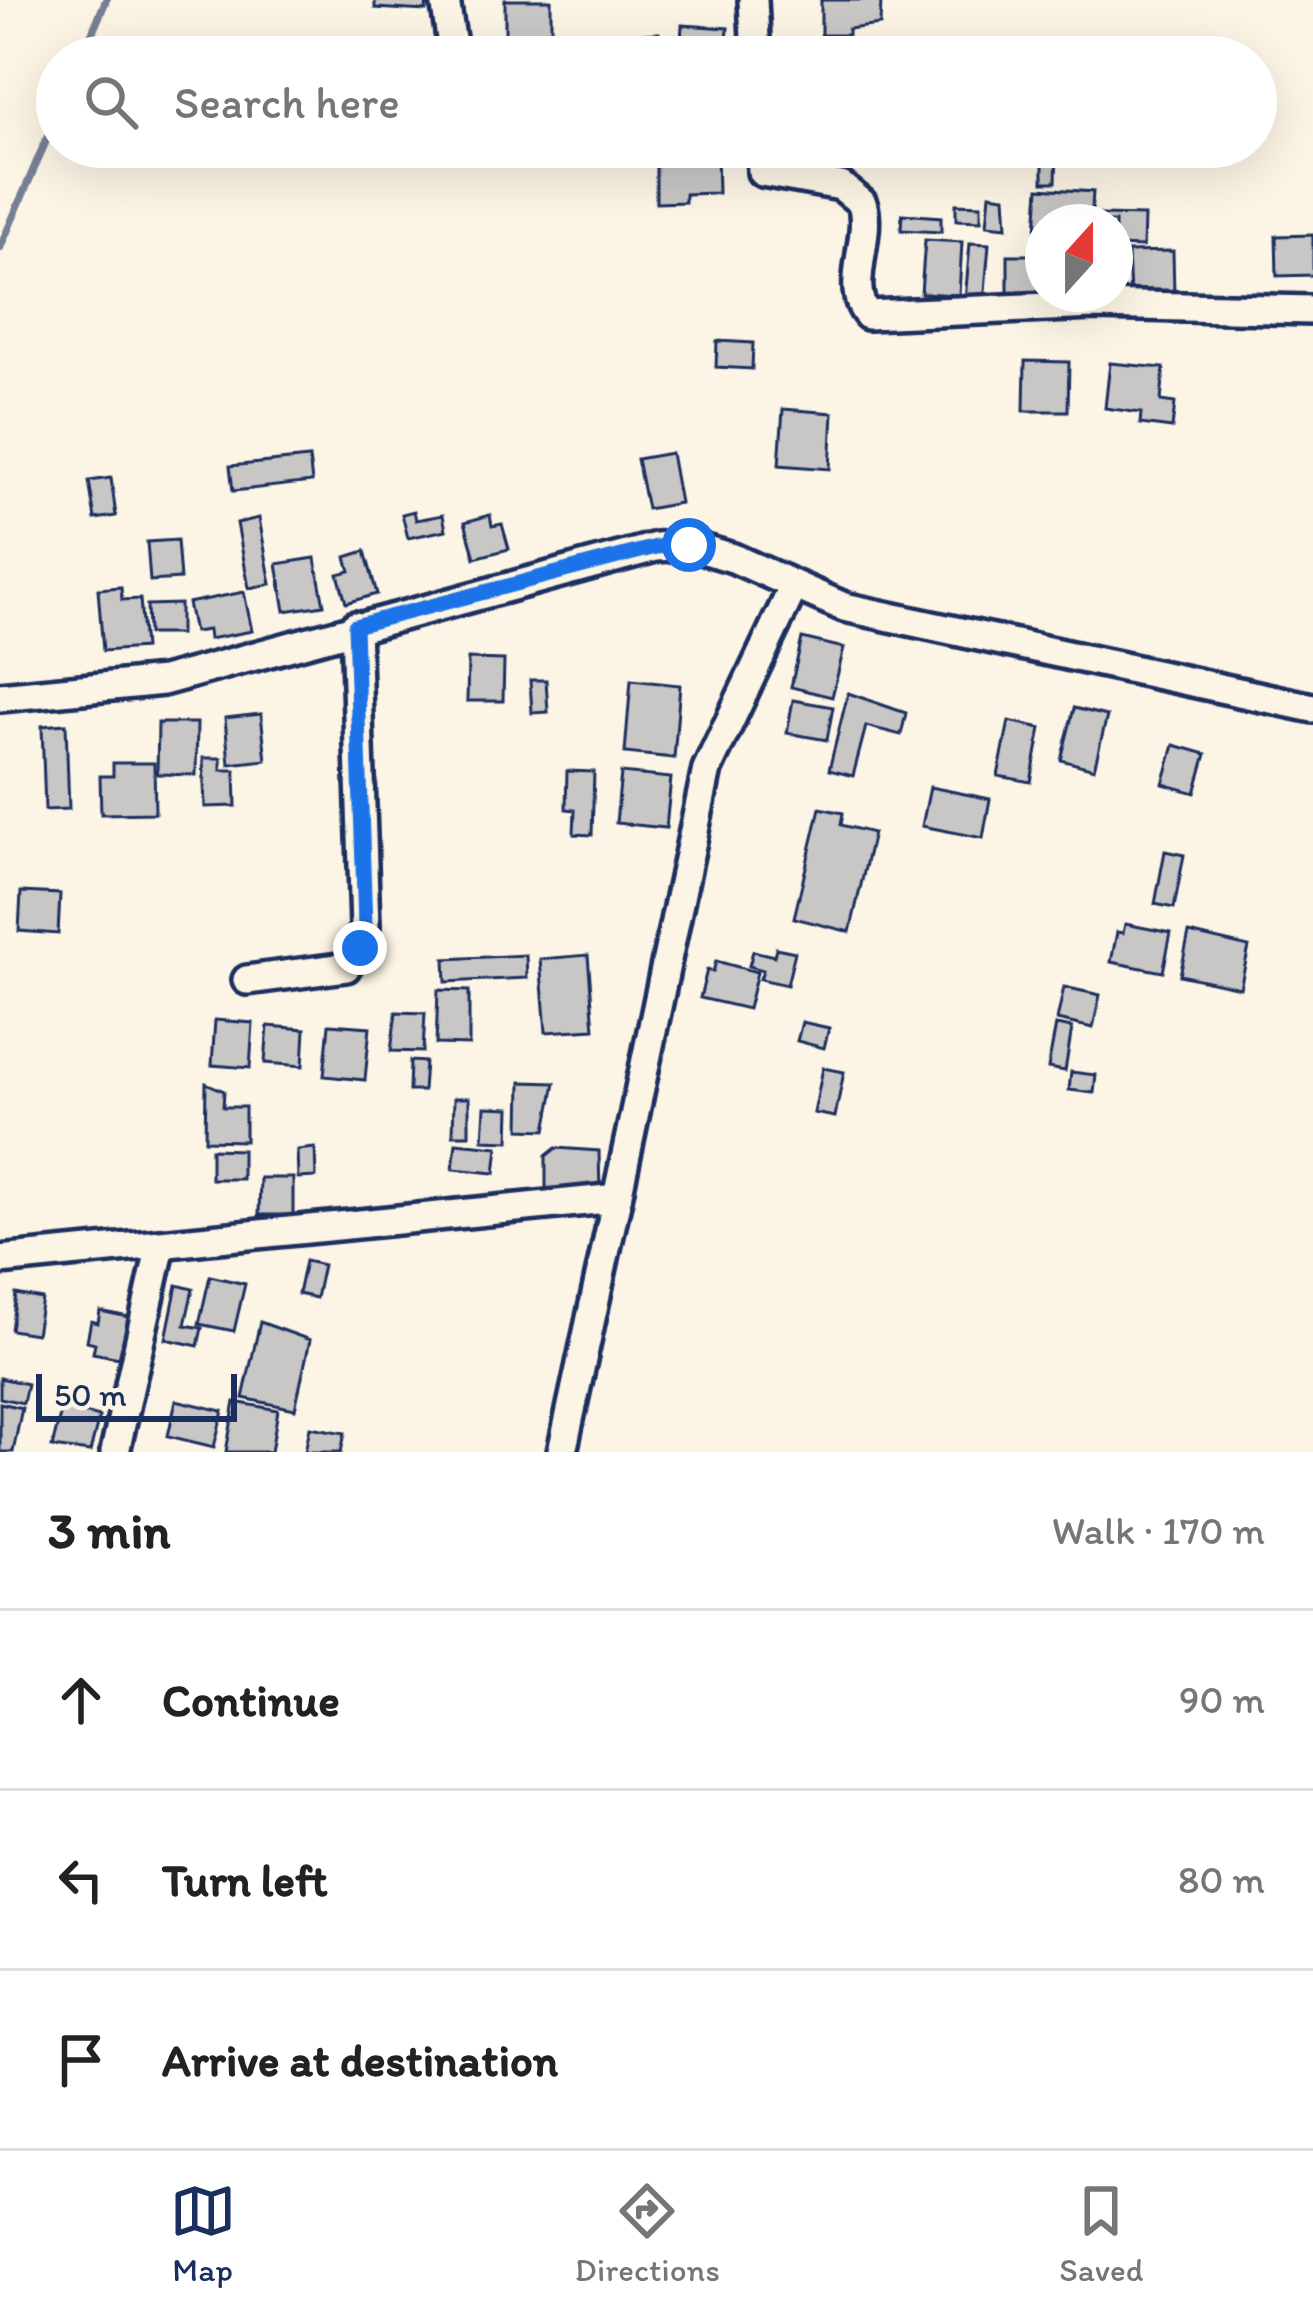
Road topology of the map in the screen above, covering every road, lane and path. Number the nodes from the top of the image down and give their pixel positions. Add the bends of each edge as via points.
1 (445, 0) edge
2 (753, 0) edge
3 (451, 36) edge
4 (755, 36) edge
5 (762, 168) edge
6 (1313, 310) edge
7 (794, 586) junction
8 (355, 626) junction
9 (0, 697) edge
10 (1313, 708) edge
11 (247, 980) dead end
12 (617, 1198) junction
13 (160, 1245) junction
14 (0, 1260) edge
15 (115, 1452) edge
16 (562, 1452) edge

1 - 3 street
2 - 4 street
5 - 6 street via 841,186 862,203 858,296 868,315 1094,305
7 - 8 street via 689,545 656,547
7 - 10 street via 844,607
7 - 12 street via 707,769
8 - 9 street via 163,681
8 - 11 street via 360,948 346,967
12 - 13 street
12 - 16 street
13 - 14 street
13 - 15 street

